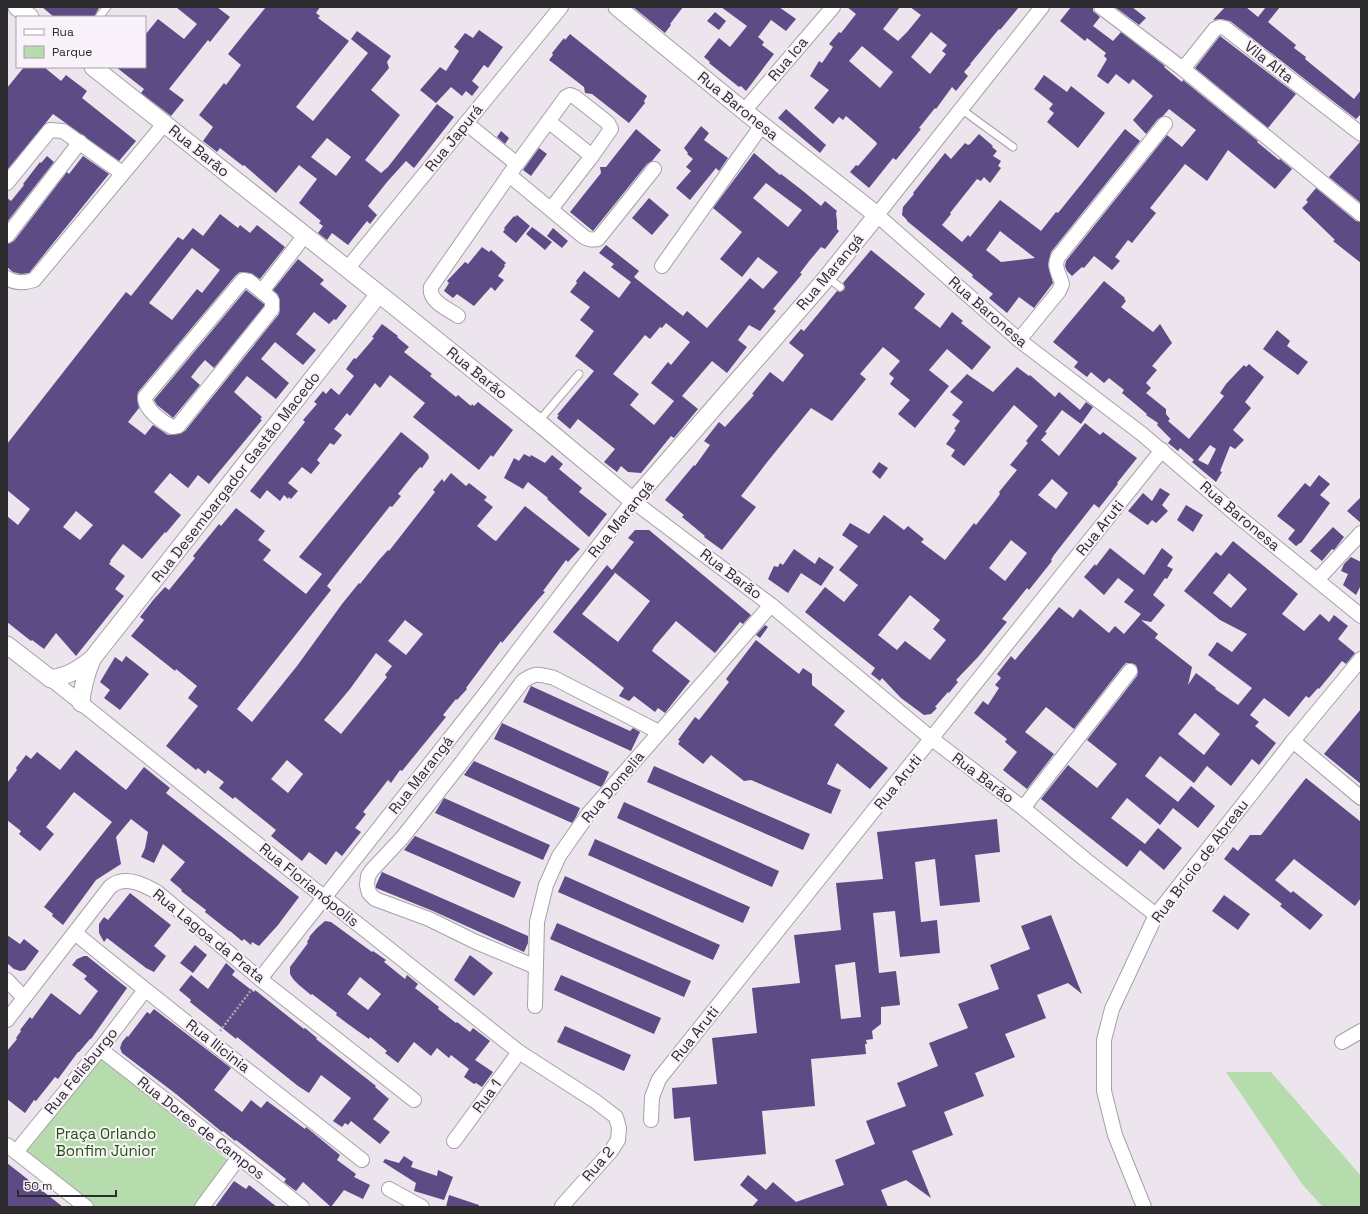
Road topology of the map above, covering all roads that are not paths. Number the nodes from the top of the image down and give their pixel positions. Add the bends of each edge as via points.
1 (17, 7) edge
2 (107, 7) edge
3 (562, 7) edge
4 (617, 7) edge
5 (833, 7) edge
6 (1042, 7) edge
7 (1101, 7) edge
8 (29, 16) edge
9 (100, 16) edge
10 (94, 68) edge
11 (1182, 69) junction
12 (961, 109) junction
13 (744, 111) junction
14 (548, 121) junction
15 (165, 123) junction
16 (466, 123) junction
17 (1165, 124) dead end
18 (762, 125) junction
19 (1361, 134) edge
20 (80, 142) junction
21 (1013, 147) dead end
22 (592, 156) junction
23 (654, 169) dead end
24 (513, 170) junction
25 (122, 173) junction
26 (7, 183) edge
27 (551, 209) junction
28 (1361, 214) edge
29 (877, 215) junction
30 (305, 235) junction
31 (7, 236) edge
32 (662, 266) dead end
33 (347, 269) junction
34 (7, 278) edge
35 (262, 291) junction
36 (379, 294) junction
37 (458, 316) dead end
38 (1019, 340) junction
39 (579, 374) dead end
40 (538, 422) junction
41 (1162, 450) junction
42 (633, 501) junction
43 (1361, 533) edge
44 (1317, 580) junction
45 (771, 605) junction
46 (1361, 616) edge
47 (7, 645) edge
48 (92, 659) junction
49 (1361, 659) edge
50 (1130, 671) dead end
51 (51, 679) junction
52 (81, 703) junction
53 (659, 732) junction
54 (932, 739) junction
55 (1293, 741) junction
56 (1361, 798) edge
57 (1023, 808) junction
58 (325, 898) junction
59 (1156, 915) junction
60 (75, 933) junction
61 (536, 967) junction
62 (260, 979) junction
63 (7, 980) edge
64 (145, 990) junction
65 (24, 998) junction
66 (535, 1006) dead end
67 (7, 1020) edge
68 (1361, 1031) edge
69 (1342, 1042) dead end
70 (100, 1049) junction
71 (519, 1052) junction
72 (414, 1100) dead end
73 (616, 1117) joint
74 (651, 1120) dead end
75 (454, 1141) dead end
76 (11, 1148) edge
77 (239, 1156) junction
78 (362, 1160) dead end
79 (389, 1189) dead end
80 (562, 1206) dead end
81 (86, 1207) edge
82 (202, 1207) edge
83 (302, 1207) edge
84 (422, 1207) edge
85 (1144, 1207) edge

1 - 8 street
2 - 9 lane
3 - 16 street, Rua Japurá
4 - 13 street, Rua Baronesa
5 - 13 street, Rua Ica
6 - 12 street, Rua Marangá
7 - 11 street
10 - 15 street, Rua Barão
11 - 19 street, Vila Alta via 1215,29 1225,28
11 - 28 street
12 - 21 lane
12 - 29 street, Rua Marangá
13 - 18 street, Rua Baronesa
14 - 22 street
14 - 22 street via 570,95 608,122 611,129
14 - 24 street
15 - 25 street
15 - 30 street, Rua Barão
16 - 24 street
16 - 33 street, Rua Japurá
17 - 38 street via 1058,257 1055,262 1062,284 1059,291
18 - 29 street, Rua Baronesa
18 - 32 street
20 - 25 street
20 - 26 street via 64,131 50,130
20 - 31 street
22 - 27 street
23 - 27 street via 598,238 591,240 584,237
24 - 27 street
24 - 37 street via 431,288 433,299
25 - 34 street via 34,280 20,283
29 - 38 street, Rua Baronesa
29 - 42 street, Rua Marangá via 833,282
30 - 33 street, Rua Barão
30 - 35 street
33 - 36 street, Rua Barão
35 - 35 street via 249,280 240,282 145,397 148,408 168,425 178,426 272,309 272,301
36 - 40 street, Rua Barão
36 - 48 street, Rua Desembargador Gastão Macedo
38 - 41 street, Rua Baronesa
39 - 40 lane
40 - 42 street, Rua Barão
41 - 44 street, Rua Baronesa
41 - 54 street, Rua Aruti
42 - 45 street, Rua Barão
42 - 58 street, Rua Marangá
43 - 44 street
44 - 46 street, Rua Baronesa
45 - 53 street, Rua Domelia
45 - 54 street, Rua Barão
47 - 51 street, Rua Florianópolis
48 - 51 street, Rua Desembargador Gastão Macedo via 77,671
48 - 52 street, Rua Desembargador Gastão Macedo via 82,688
49 - 55 street, Rua Bricio de Abreau
50 - 57 street
51 - 52 street, Rua Florianópolis
52 - 58 street, Rua Florianópolis
53 - 61 street, Rua Domelia via 589,813 559,856 546,885 537,922
53 - 61 street via 554,678 532,675 523,681 402,838 368,876 368,893 375,899 429,919
54 - 57 street, Rua Barão
54 - 74 street, Rua Aruti via 659,1079 652,1097
55 - 56 street
55 - 59 street, Rua Bricio de Abreau
57 - 59 street, Rua Barão
58 - 62 street, Rua Marangá
58 - 71 street, Rua Florianópolis
59 - 85 street, Rua Bricio de Abreau via 1112,1009 1104,1040 1104,1091 1115,1134
60 - 62 street, Rua Lagoa da Prata via 110,887 119,882 144,885 157,892
60 - 64 street, Rua Ilicinia
60 - 65 street, Rua Lagoa da Prata
61 - 66 street, Rua Domelia
62 - 72 street, Rua Lagoa da Prata
63 - 65 street
64 - 70 street, Rua Felisburgo
64 - 78 street, Rua Ilicinia
65 - 67 street, Rua Lagoa da Prata
68 - 69 street
70 - 76 street, Rua Felisburgo
70 - 77 street, Rua Dores de Campos
71 - 73 street, Rua Florianópolis
71 - 75 street, Rua 1
73 - 80 street, Rua 2 via 619,1128 618,1140
76 - 81 street
77 - 82 street
77 - 83 street, Rua Dores de Campos
79 - 84 street

